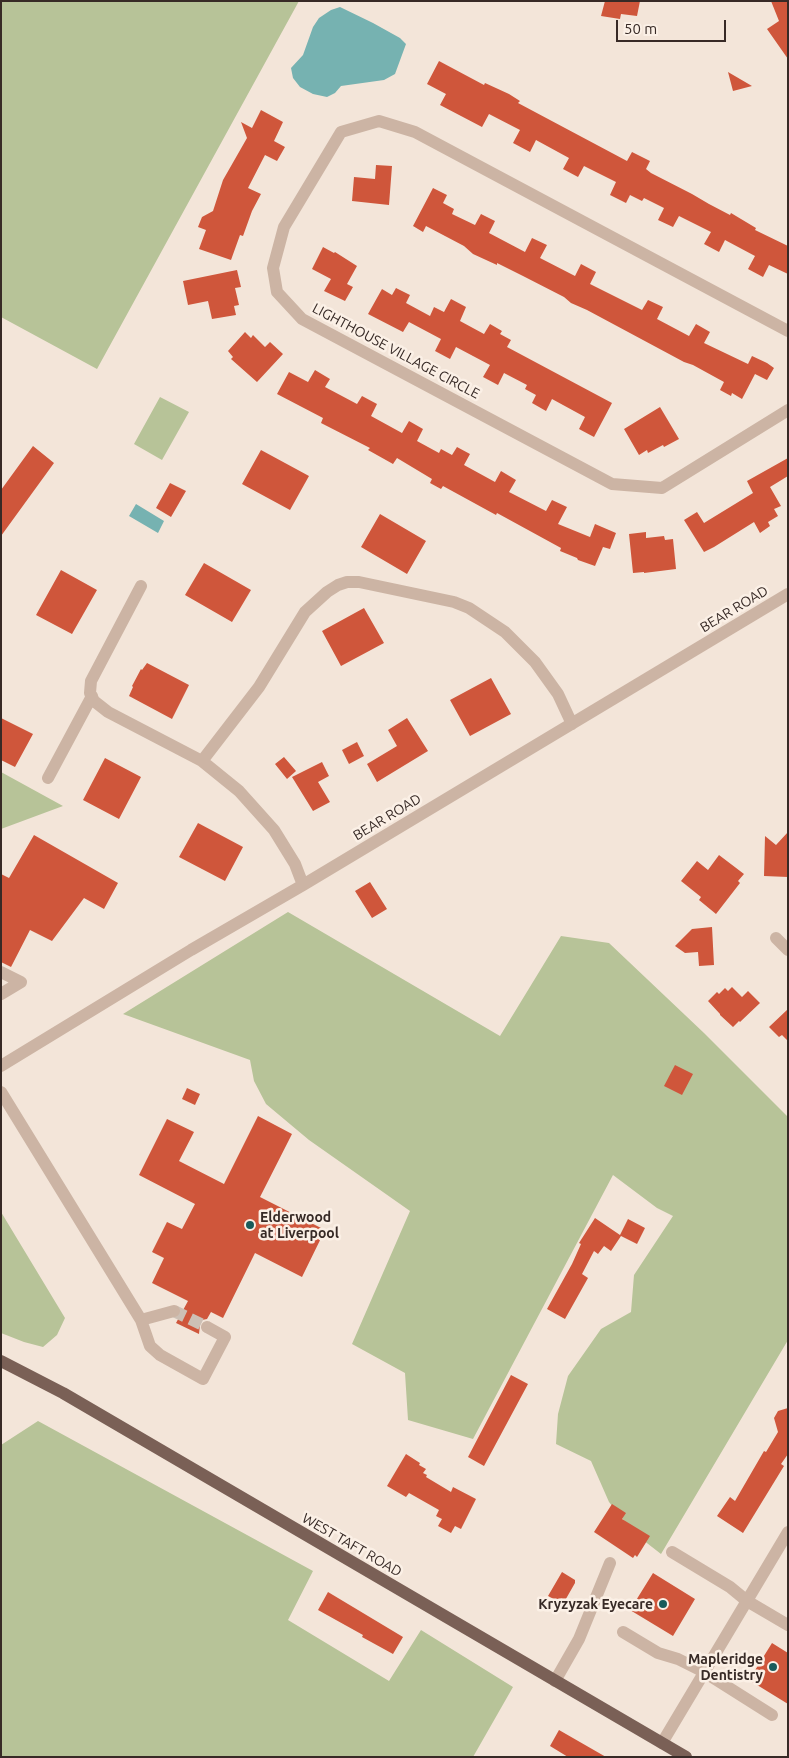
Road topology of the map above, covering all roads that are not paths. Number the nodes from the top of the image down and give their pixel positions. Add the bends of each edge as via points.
1 (788, 332) edge
2 (788, 410) edge
3 (140, 586) dead end
4 (788, 594) edge
5 (92, 696) junction
6 (572, 724) junction
7 (202, 761) junction
8 (48, 778) dead end
9 (303, 885) junction
10 (776, 938) dead end
11 (788, 950) edge
12 (1, 972) edge
13 (1, 994) edge
14 (1, 1066) edge
15 (1, 1092) edge
16 (174, 1311) tunnel mouth
17 (141, 1320) junction
18 (207, 1327) tunnel mouth
19 (1, 1361) edge
20 (788, 1532) edge
21 (672, 1552) dead end
22 (610, 1563) dead end
23 (747, 1601) junction
24 (788, 1625) edge
25 (623, 1632) dead end
26 (704, 1672) junction
27 (555, 1681) junction
28 (772, 1714) dead end
29 (662, 1742) junction
30 (686, 1757) edge

1 - 2 street, LIGHTHOUSE VILLAGE CIRCLE via 415,132 379,120 341,132 284,227 273,268 277,292 302,319 612,484 662,488
3 - 5 street via 91,680
4 - 6 street, BEAR ROAD
5 - 7 street via 108,712
5 - 8 street
6 - 7 street via 558,694 535,662 505,632 470,608 454,602 347,582 327,592 305,612 259,687
6 - 9 street, BEAR ROAD
7 - 9 street via 239,791 274,830 295,864
9 - 14 street, BEAR ROAD
10 - 11 street
12 - 13 street via 20,982
15 - 17 street
16 - 17 street
17 - 18 street via 150,1346 160,1355 203,1378 224,1337
19 - 27 main road, WEST TAFT ROAD via 63,1393
20 - 23 street
21 - 23 street
22 - 27 street via 579,1639
23 - 24 street
23 - 26 street
25 - 26 street via 658,1653
26 - 28 street
26 - 29 street
27 - 29 main road, WEST TAFT ROAD
29 - 30 main road, WEST TAFT ROAD

